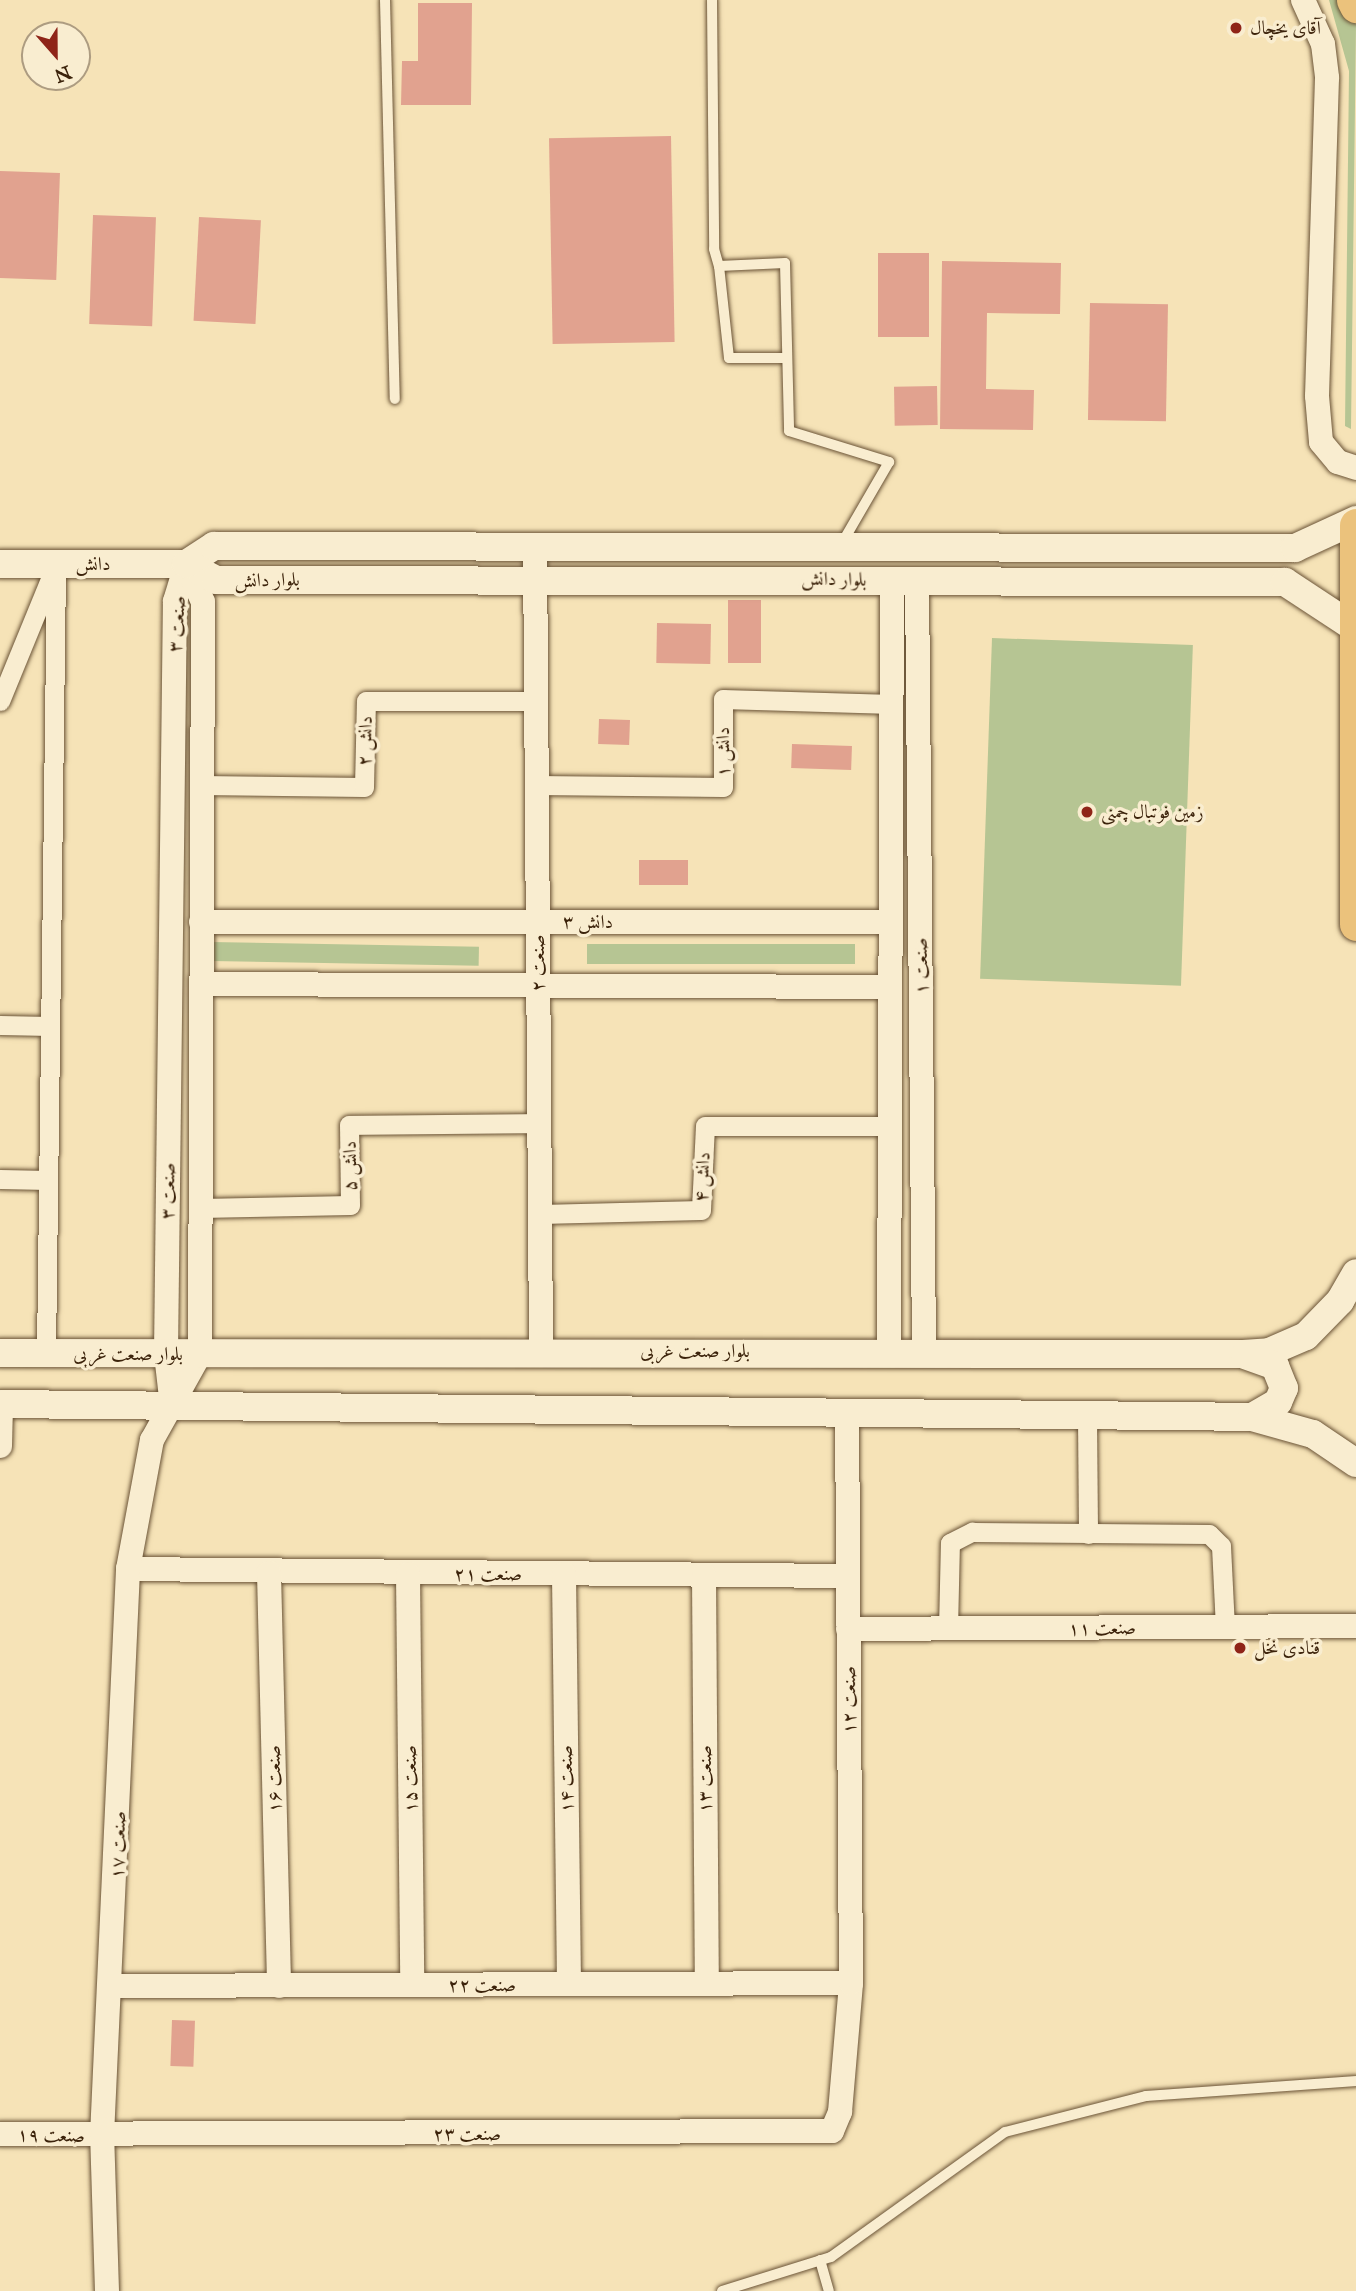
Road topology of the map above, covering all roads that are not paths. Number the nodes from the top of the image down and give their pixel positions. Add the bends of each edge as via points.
1 (385, 0) edge
2 (712, 0) edge
3 (1303, 0) edge
4 (1353, 0) edge
5 (1356, 6) edge
6 (719, 267) junction
7 (786, 358) junction
8 (395, 399) dead end
9 (1356, 468) edge
10 (1356, 520) edge
11 (1356, 526) edge
12 (535, 546) junction
13 (840, 547) junction
14 (0, 564) edge
15 (56, 564) junction
16 (186, 564) junction
17 (535, 577) junction
18 (840, 579) junction
19 (905, 579) junction
20 (1352, 626) junction
21 (0, 701) edge
22 (536, 701) junction
23 (891, 704) junction
24 (200, 785) junction
25 (537, 785) junction
26 (201, 922) junction
27 (538, 922) junction
28 (891, 922) junction
29 (1356, 924) edge
30 (201, 984) junction
31 (538, 985) junction
32 (890, 987) junction
33 (0, 1025) edge
34 (50, 1026) junction
35 (539, 1122) junction
36 (890, 1126) junction
37 (0, 1180) edge
38 (48, 1180) junction
39 (200, 1208) junction
40 (540, 1214) junction
41 (1356, 1273) edge
42 (541, 1350) junction
43 (889, 1352) junction
44 (924, 1352) junction
45 (0, 1353) edge
46 (46, 1353) junction
47 (166, 1354) junction
48 (200, 1354) junction
49 (1243, 1354) junction
50 (1, 1404) edge
51 (172, 1406) junction
52 (847, 1417) junction
53 (1087, 1417) junction
54 (1252, 1417) junction
55 (0, 1446) edge
56 (1356, 1463) edge
57 (1088, 1534) junction
58 (128, 1569) junction
59 (269, 1573) junction
60 (408, 1574) junction
61 (564, 1574) junction
62 (704, 1576) junction
63 (848, 1576) junction
64 (1356, 1626) edge
65 (1225, 1627) junction
66 (848, 1629) junction
67 (948, 1629) junction
68 (706, 1983) junction
69 (851, 1983) junction
70 (569, 1984) junction
71 (412, 1985) junction
72 (113, 1986) junction
73 (279, 1986) junction
74 (1356, 2081) edge
75 (832, 2131) joint
76 (0, 2134) edge
77 (102, 2136) junction
78 (820, 2260) junction
79 (107, 2291) edge
80 (722, 2291) edge
81 (829, 2291) edge

1 - 8 lane
2 - 6 lane via 714,249
3 - 9 street via 1323,44 1327,78 1317,396 1321,442 1338,463
4 - 5 highway
6 - 7 lane via 729,358
6 - 7 lane via 785,264
7 - 13 lane via 789,430 889,461
10 - 13 main road, بلوار دانش via 1295,548
11 - 20 highway
12 - 13 main road, بلوار دانش
12 - 16 main road, بلوار دانش via 214,546
12 - 17 street, صنعت ۲
13 - 18 main road
14 - 15 main road, دانش
15 - 16 main road, دانش
15 - 21 street
15 - 34 street
16 - 17 main road, بلوار دانش via 216,580
16 - 24 street, صنعت ۳ via 203,602
16 - 47 street, صنعت ۳ via 175,601
17 - 18 main road, بلوار دانش
17 - 22 street, صنعت ۲
18 - 19 main road, بلوار دانش
19 - 20 main road, بلوار دانش via 1285,582
19 - 23 street, صنعت ۱
19 - 44 street, صنعت ۱
20 - 29 highway
22 - 24 street, دانش ۲ via 366,701 364,787
22 - 25 street, صنعت ۲
23 - 25 street, دانش ۱ via 723,699 723,787
23 - 28 street, صنعت ۱
24 - 26 street, صنعت ۳
25 - 27 street, صنعت ۲
26 - 27 street, دانش ۳
26 - 30 street, صنعت ۳
27 - 28 street, دانش ۳
27 - 31 street, صنعت ۲
28 - 32 street, صنعت ۱
30 - 31 street
30 - 39 street, صنعت ۳
31 - 32 street
31 - 35 street, صنعت ۲
32 - 36 street, صنعت ۱
33 - 34 street
34 - 38 street
35 - 39 street, دانش ۵ via 349,1125 350,1205
35 - 40 street, صنعت ۲
36 - 40 street, دانش ۴ via 705,1126 701,1210
36 - 43 street, صنعت ۱
37 - 38 street
38 - 46 street
39 - 48 street, صنعت ۳
40 - 42 street, صنعت ۲
41 - 49 main road, بلوار صنعت غربی via 1306,1336 1269,1352
42 - 43 main road, بلوار صنعت غربی
42 - 48 main road, بلوار صنعت غربی
43 - 44 main road, بلوار صنعت غربی
44 - 49 main road, بلوار صنعت غربی
45 - 46 main road, بلوار صنعت غربی
46 - 47 main road, بلوار صنعت غربی
47 - 48 main road, بلوار صنعت غربی
47 - 51 street, صنعت ۳
48 - 51 street, صنعت ۱۷
49 - 54 main road via 1275,1366 1284,1388 1278,1402
50 - 51 main road
50 - 55 street
51 - 52 main road
51 - 58 street, صنعت ۱۷ via 144,1469
52 - 53 main road
52 - 63 street, صنعت ۱۲
53 - 54 main road
53 - 57 street
54 - 56 main road via 1313,1434
57 - 65 street via 1209,1534 1217,1539
57 - 67 street via 960,1536 950,1543
58 - 59 street, صنعت ۲۱
58 - 72 street, صنعت ۱۷
59 - 60 street, صنعت ۲۱
59 - 73 street, صنعت ۱۶
60 - 61 street, صنعت ۲۱
60 - 71 street, صنعت ۱۵
61 - 62 street, صنعت ۲۱
61 - 70 street, صنعت ۱۴
62 - 63 street, صنعت ۲۱
62 - 68 street, صنعت ۱۳
63 - 66 street, صنعت ۱۲
64 - 65 street, صنعت ۱۱
65 - 67 street, صنعت ۱۱
66 - 67 street, صنعت ۱۱
66 - 69 street, صنعت ۱۲
68 - 69 street, صنعت ۲۲
68 - 70 street, صنعت ۲۲
69 - 75 street, صنعت ۱۲ via 840,2112
70 - 71 street, صنعت ۲۲
71 - 73 street, صنعت ۲۲
72 - 73 street, صنعت ۲۲
72 - 77 street, صنعت ۱۷
74 - 78 lane via 1146,2096 1005,2132 902,2211
75 - 77 street, صنعت ۲۳
76 - 77 street, صنعت ۱۹
77 - 79 street, صنعت ۱۷
78 - 80 lane
78 - 81 lane

